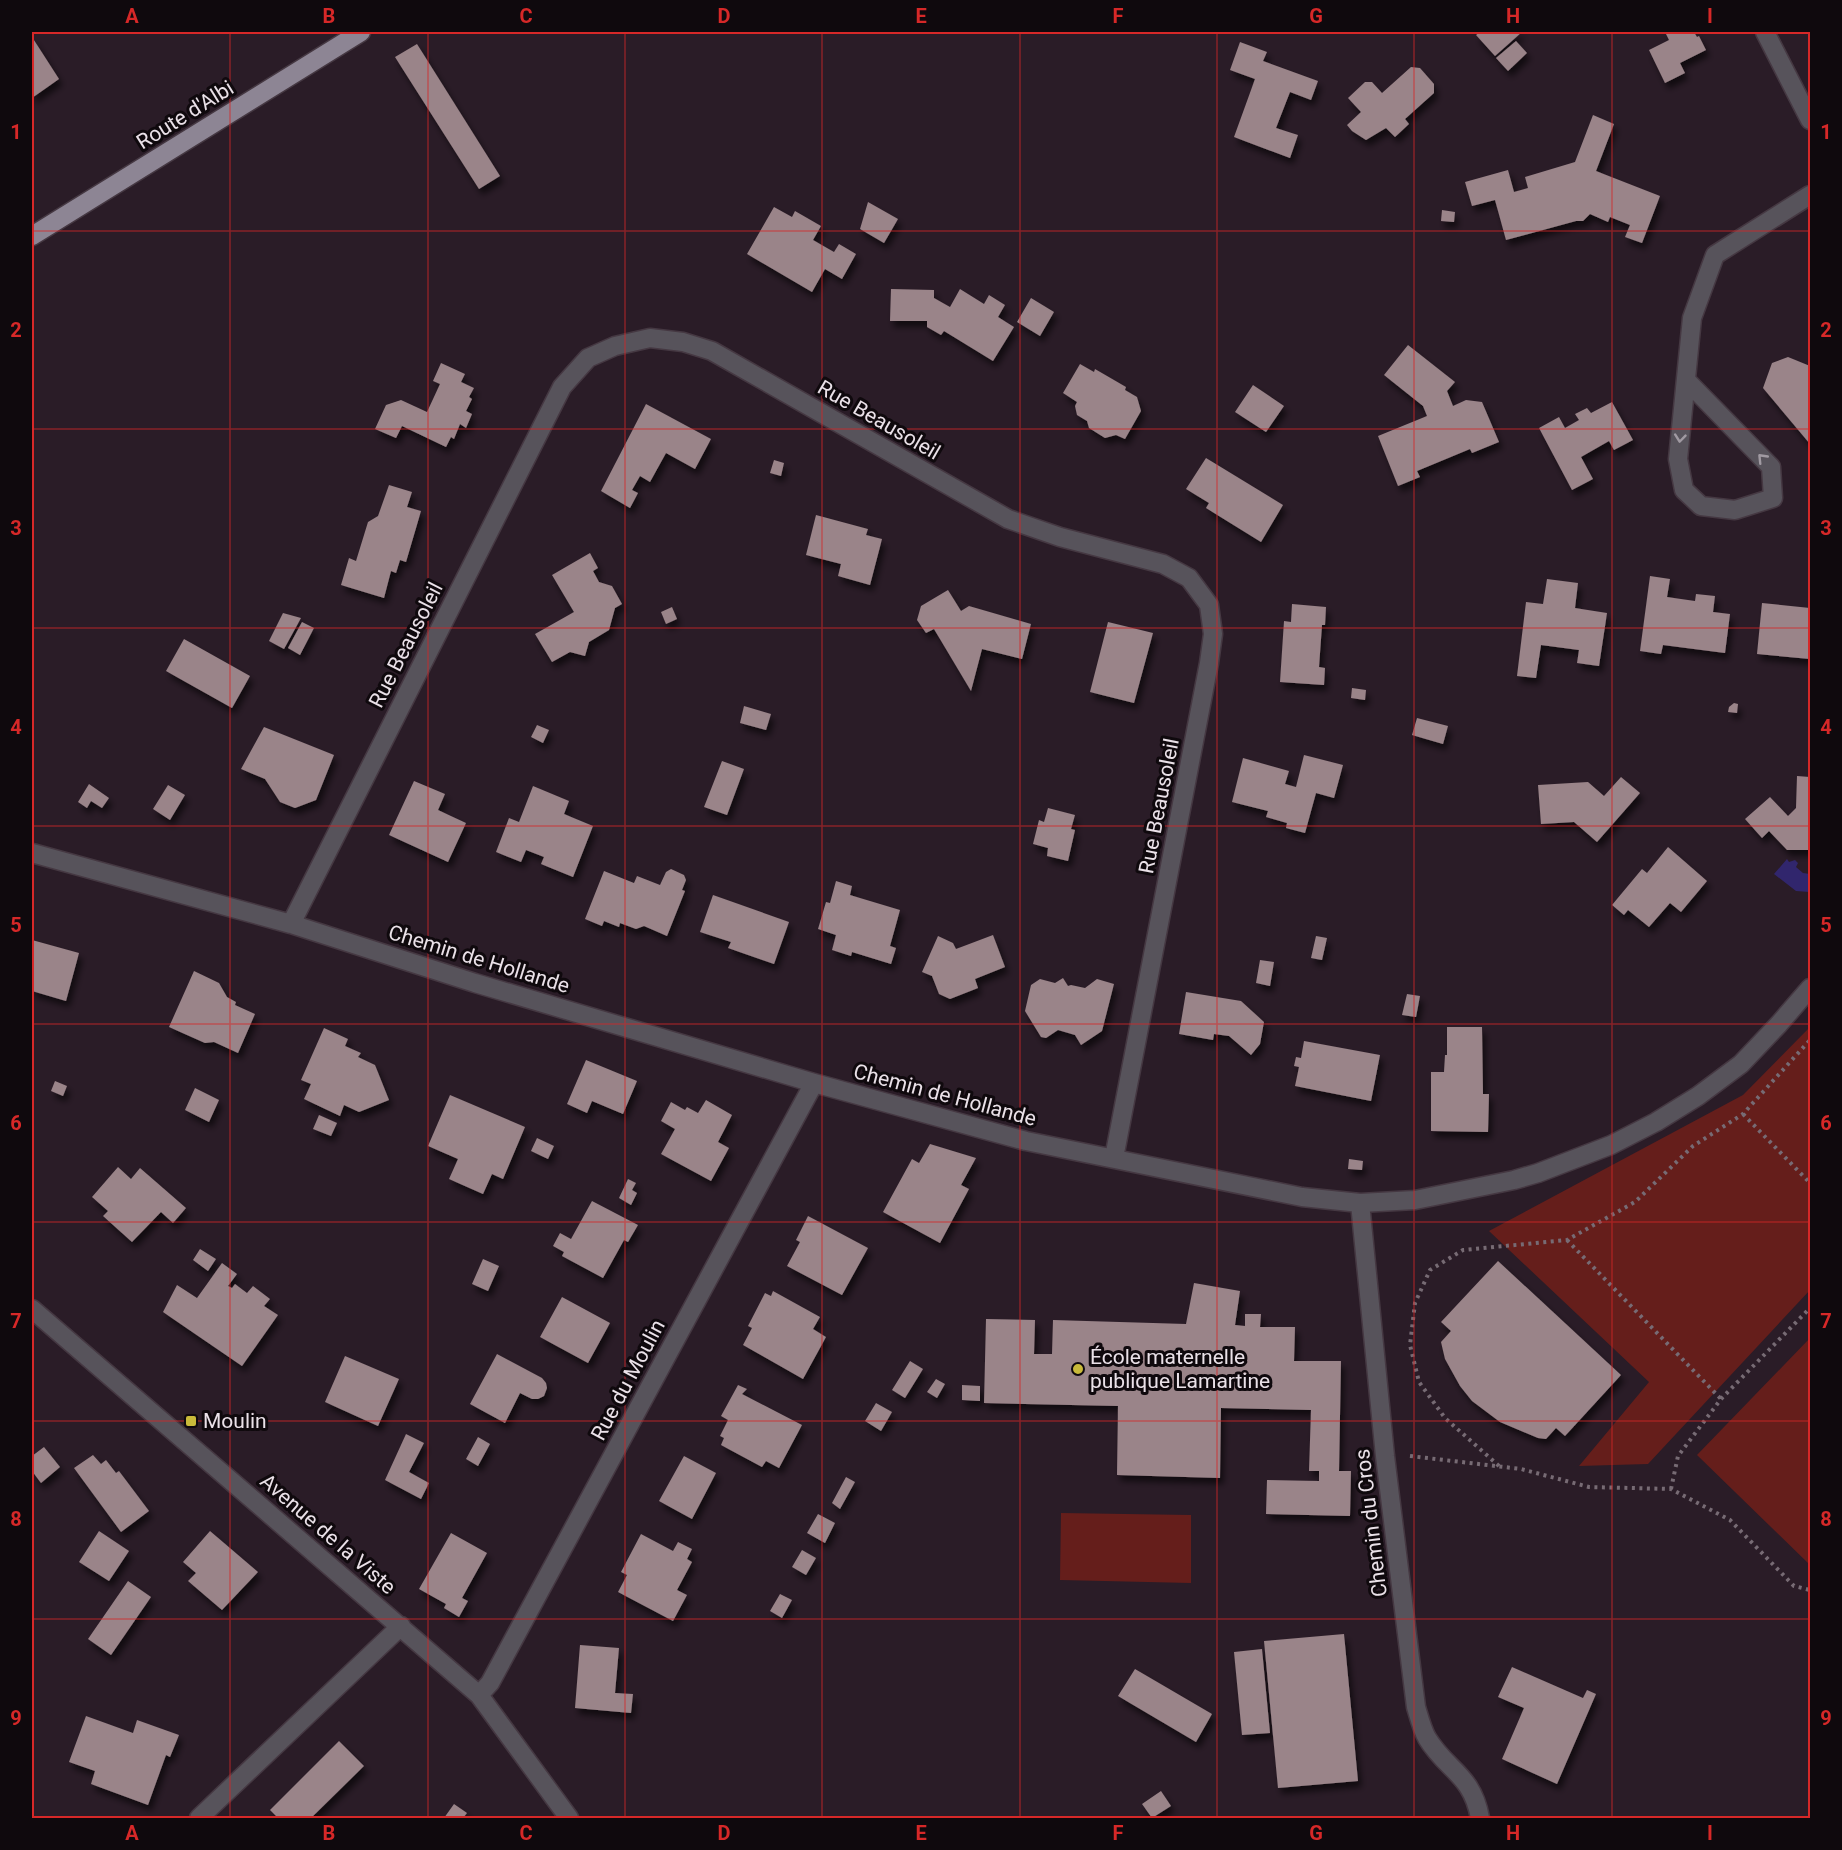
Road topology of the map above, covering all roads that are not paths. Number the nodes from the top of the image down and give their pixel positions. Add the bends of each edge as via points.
1 (361, 32) edge
2 (1765, 32) edge
3 (1810, 120) edge
4 (1810, 195) edge
5 (32, 236) edge
6 (1686, 380) junction
7 (32, 853) edge
8 (291, 924) junction
9 (1810, 988) edge
10 (814, 1083) junction
11 (1114, 1158) junction
12 (1360, 1203) junction
13 (32, 1309) edge
14 (401, 1626) junction
15 (479, 1695) junction
16 (198, 1818) edge
17 (569, 1818) edge
18 (1480, 1818) edge

1 - 5 main road, Route d'Albi
2 - 3 street
4 - 6 street via 1715,255 1692,318
6 -> 6 street via 1678,459 1684,490 1701,506 1736,510 1773,498 1771,467
7 - 8 street, Chemin de Hollande
8 - 10 street, Chemin de Hollande
8 - 11 street, Rue Beausoleil via 562,387 588,358 615,346 650,338 683,342 712,351 1008,519 1059,537 1163,564 1189,578 1209,605 1213,634 1209,663
9 - 12 street, Chemin de Hollande via 1741,1064 1673,1112 1611,1145 1538,1173 1481,1187 1415,1200
10 - 11 street, Chemin de Hollande via 1026,1141
10 - 15 street, Rue du Moulin via 490,1683
11 - 12 street, Chemin de Hollande via 1302,1197
12 - 18 street, Chemin du Cros via 1385,1456 1416,1707 1427,1737 1468,1784
13 - 14 street, Avenue de la Viste
14 - 15 street, Avenue de la Viste
14 - 16 street
15 - 17 street, Avenue de la Viste

